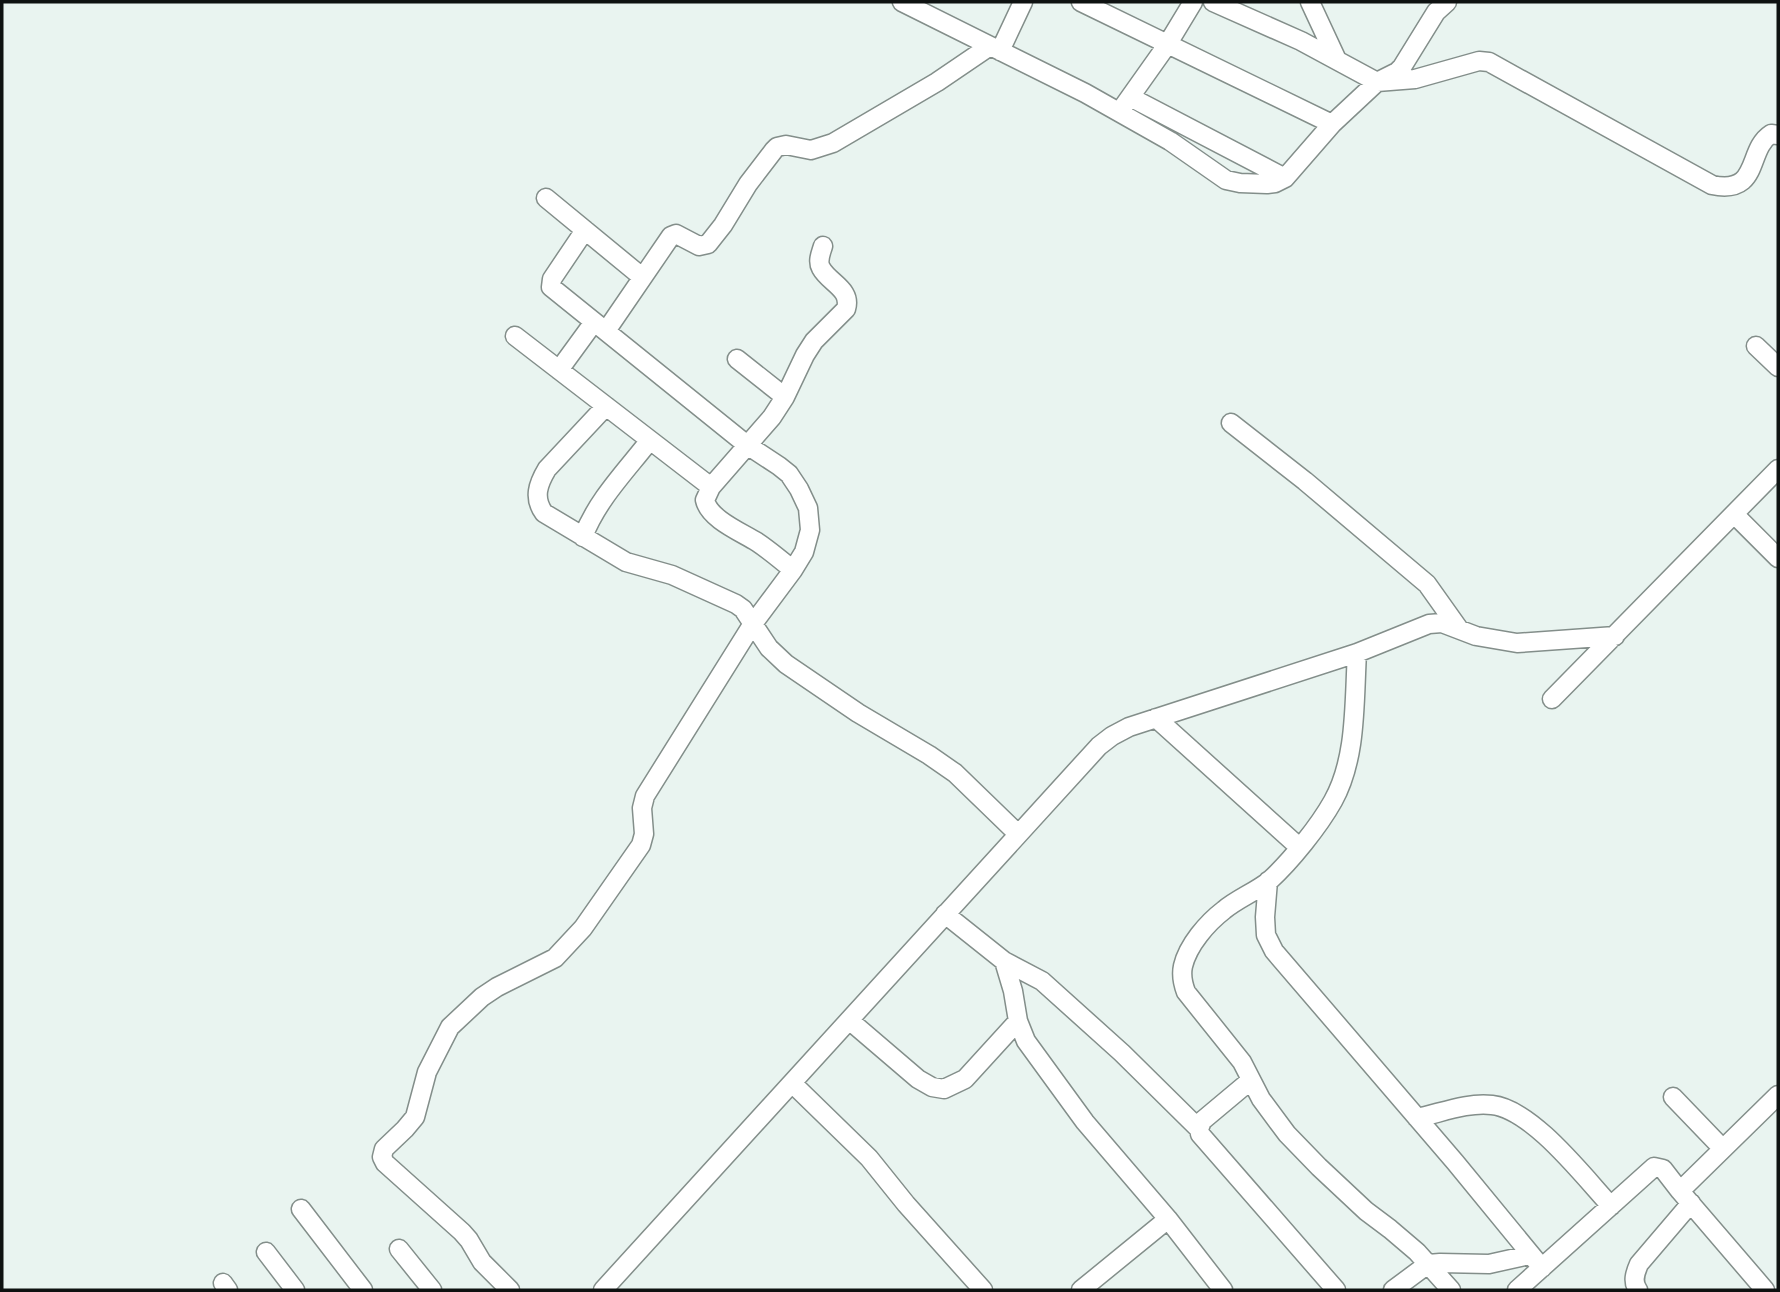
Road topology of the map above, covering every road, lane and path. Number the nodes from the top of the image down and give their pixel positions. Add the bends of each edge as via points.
1 (902, 2) edge
2 (1023, 2) edge
3 (1081, 2) edge
4 (1193, 2) edge
5 (1213, 2) edge
6 (1311, 2) edge
7 (1447, 2) edge
8 (1167, 45) junction
9 (995, 48) junction
10 (1336, 60) junction
11 (1377, 82) junction
12 (1124, 105) junction
13 (1332, 124) junction
14 (1776, 130) edge
15 (1285, 178) junction
16 (546, 198) dead end
17 (585, 230) junction
18 (823, 246) dead end
19 (642, 277) junction
20 (600, 327) junction
21 (515, 336) dead end
22 (1756, 346) dead end
23 (737, 359) dead end
24 (1778, 367) edge
25 (559, 370) junction
26 (785, 397) junction
27 (606, 406) junction
28 (1231, 423) dead end
29 (649, 440) junction
30 (747, 445) junction
31 (1778, 469) edge
32 (710, 487) junction
33 (1734, 514) junction
34 (583, 537) junction
35 (1778, 558) edge
36 (793, 570) junction
37 (752, 625) junction
38 (1459, 629) junction
39 (1615, 636) junction
40 (1357, 653) junction
41 (1552, 699) dead end
42 (1156, 718) junction
43 (1018, 835) junction
44 (1299, 847) junction
45 (1268, 881) junction
46 (945, 914) junction
47 (1004, 961) junction
48 (849, 1020) junction
49 (1018, 1021) junction
50 (1251, 1080) junction
51 (792, 1083) junction
52 (1778, 1096) edge
53 (1673, 1097) dead end
54 (1417, 1118) junction
55 (1199, 1129) junction
56 (1723, 1149) junction
57 (1686, 1197) junction
58 (1611, 1206) junction
59 (301, 1209) dead end
60 (1168, 1219) junction
61 (399, 1250) dead end
62 (266, 1252) dead end
63 (1536, 1262) junction
64 (1428, 1264) junction
65 (1088, 1288) edge
66 (295, 1290) edge
67 (363, 1290) edge
68 (432, 1290) edge
69 (510, 1290) edge
70 (603, 1290) edge
71 (983, 1290) edge
72 (1223, 1290) edge
73 (1336, 1290) edge
74 (1393, 1290) edge
75 (1451, 1290) edge
76 (1517, 1290) edge
77 (1638, 1290) edge
78 (1765, 1290) edge

1 - 9 street
2 - 9 street
3 - 8 street
4 - 8 street
5 - 10 street
6 - 10 street
7 - 11 street via 1402,67
8 - 12 street
8 - 13 street
9 - 12 street via 1085,93
9 - 19 street via 833,143 811,149 777,147 713,240 699,246 673,234
10 - 11 street
11 - 13 street
11 - 14 street via 1415,79 1484,61 1723,187 1733,186 1750,172 1763,141
12 - 15 street
12 - 15 street via 1232,182 1267,184
13 - 15 street
16 - 17 street
17 - 19 street
17 - 20 street via 550,284
18 - 26 street via 821,268 843,291 848,304 814,341
19 - 20 street
20 - 25 street
20 - 30 street
21 - 25 street
22 - 24 street
23 - 26 street
25 - 27 street
26 - 30 street
27 - 29 street
27 - 34 street via 547,469 538,488 544,513
28 - 38 street via 1427,584
29 - 32 street
29 - 34 street via 599,505
30 - 32 street
30 - 36 street via 789,474 808,508 810,530
31 - 33 street
32 - 36 street via 705,500 708,510
33 - 35 street
33 - 39 street
34 - 37 street via 632,565 672,575 736,604
36 - 37 street
37 - 43 street via 786,664 955,773
37 - 69 street via 645,796 644,834 633,858 583,928 555,958 490,992 450,1027 427,1072 415,1117 384,1149 385,1163 461,1231 482,1262
38 - 39 street via 1517,643
38 - 40 street via 1429,624
39 - 41 street
40 - 42 street
40 - 44 street via 1344,777 1333,801
42 - 43 street via 1129,727 1098,746
42 - 44 street
43 - 46 street
44 - 45 street
45 - 50 street via 1206,926 1182,967 1186,992
45 - 54 street via 1266,935 1275,951
46 - 47 street
46 - 48 street
47 - 49 street
47 - 55 street via 1042,981
48 - 49 street via 918,1079 944,1088 965,1079
48 - 51 street
49 - 60 street via 1026,1041 1085,1122
50 - 55 street via 1202,1121
50 - 64 street via 1287,1134
51 - 70 street
51 - 71 street via 869,1158
52 - 56 street
53 - 56 street
54 - 58 street via 1471,1105 1494,1104 1514,1112 1552,1142
54 - 63 street
55 - 73 street
56 - 57 street
57 - 58 street via 1663,1169 1654,1167
57 - 77 street via 1639,1264 1634,1275
57 - 78 street
58 - 63 street
59 - 67 street
60 - 65 street
60 - 72 street
61 - 68 street
62 - 66 street
63 - 64 street
63 - 76 street
64 - 74 street
64 - 75 street

